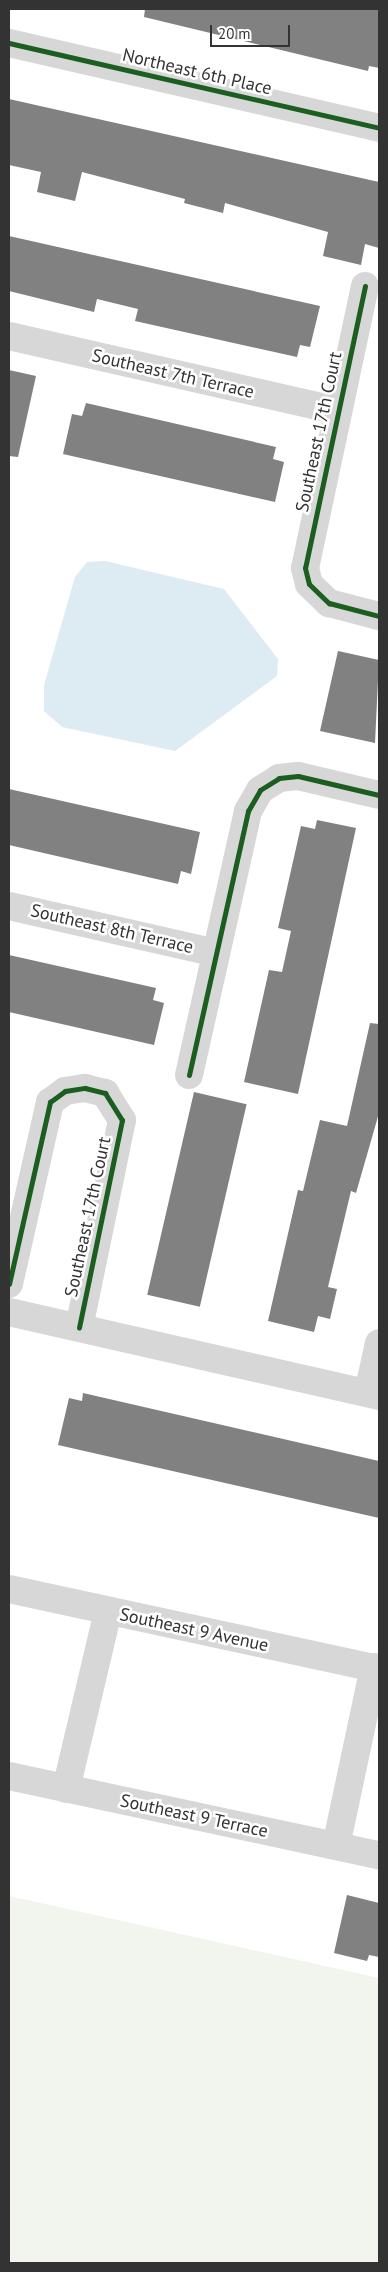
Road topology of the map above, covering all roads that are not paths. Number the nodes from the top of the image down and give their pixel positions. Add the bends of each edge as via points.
1 (9, 43) edge
2 (379, 128) edge
3 (365, 286) dead end
4 (9, 336) edge
5 (338, 411) junction
6 (379, 616) edge
7 (379, 795) edge
8 (9, 906) edge
9 (216, 953) junction
10 (189, 1075) dead end
11 (9, 1284) edge
12 (9, 1312) edge
13 (79, 1328) junction
14 (379, 1344) edge
15 (374, 1394) edge
16 (9, 1589) edge
17 (108, 1611) junction
18 (376, 1668) edge
19 (9, 1776) edge
20 (66, 1789) junction
21 (336, 1846) junction
22 (379, 1856) edge

1 - 2 street, Northeast 6th Place
3 - 5 street, Southeast 17th Court
4 - 5 street, Southeast 7th Terrace
5 - 6 street, Southeast 17th Court via 306,554 309,584 329,603
7 - 9 street via 298,776 269,782 248,810
8 - 9 street, Southeast 8th Terrace
9 - 10 street
11 - 13 street, Southeast 17th Court via 50,1102 64,1092 85,1088 104,1093 122,1120
12 - 13 street
13 - 15 street
14 - 15 street
16 - 17 street, Southeast 9 Avenue
17 - 18 street, Southeast 9 Avenue
17 - 20 street
18 - 21 street
19 - 20 street, Southeast 9 Terrace
20 - 21 street, Southeast 9 Terrace
21 - 22 street, Southeast 9 Terrace

